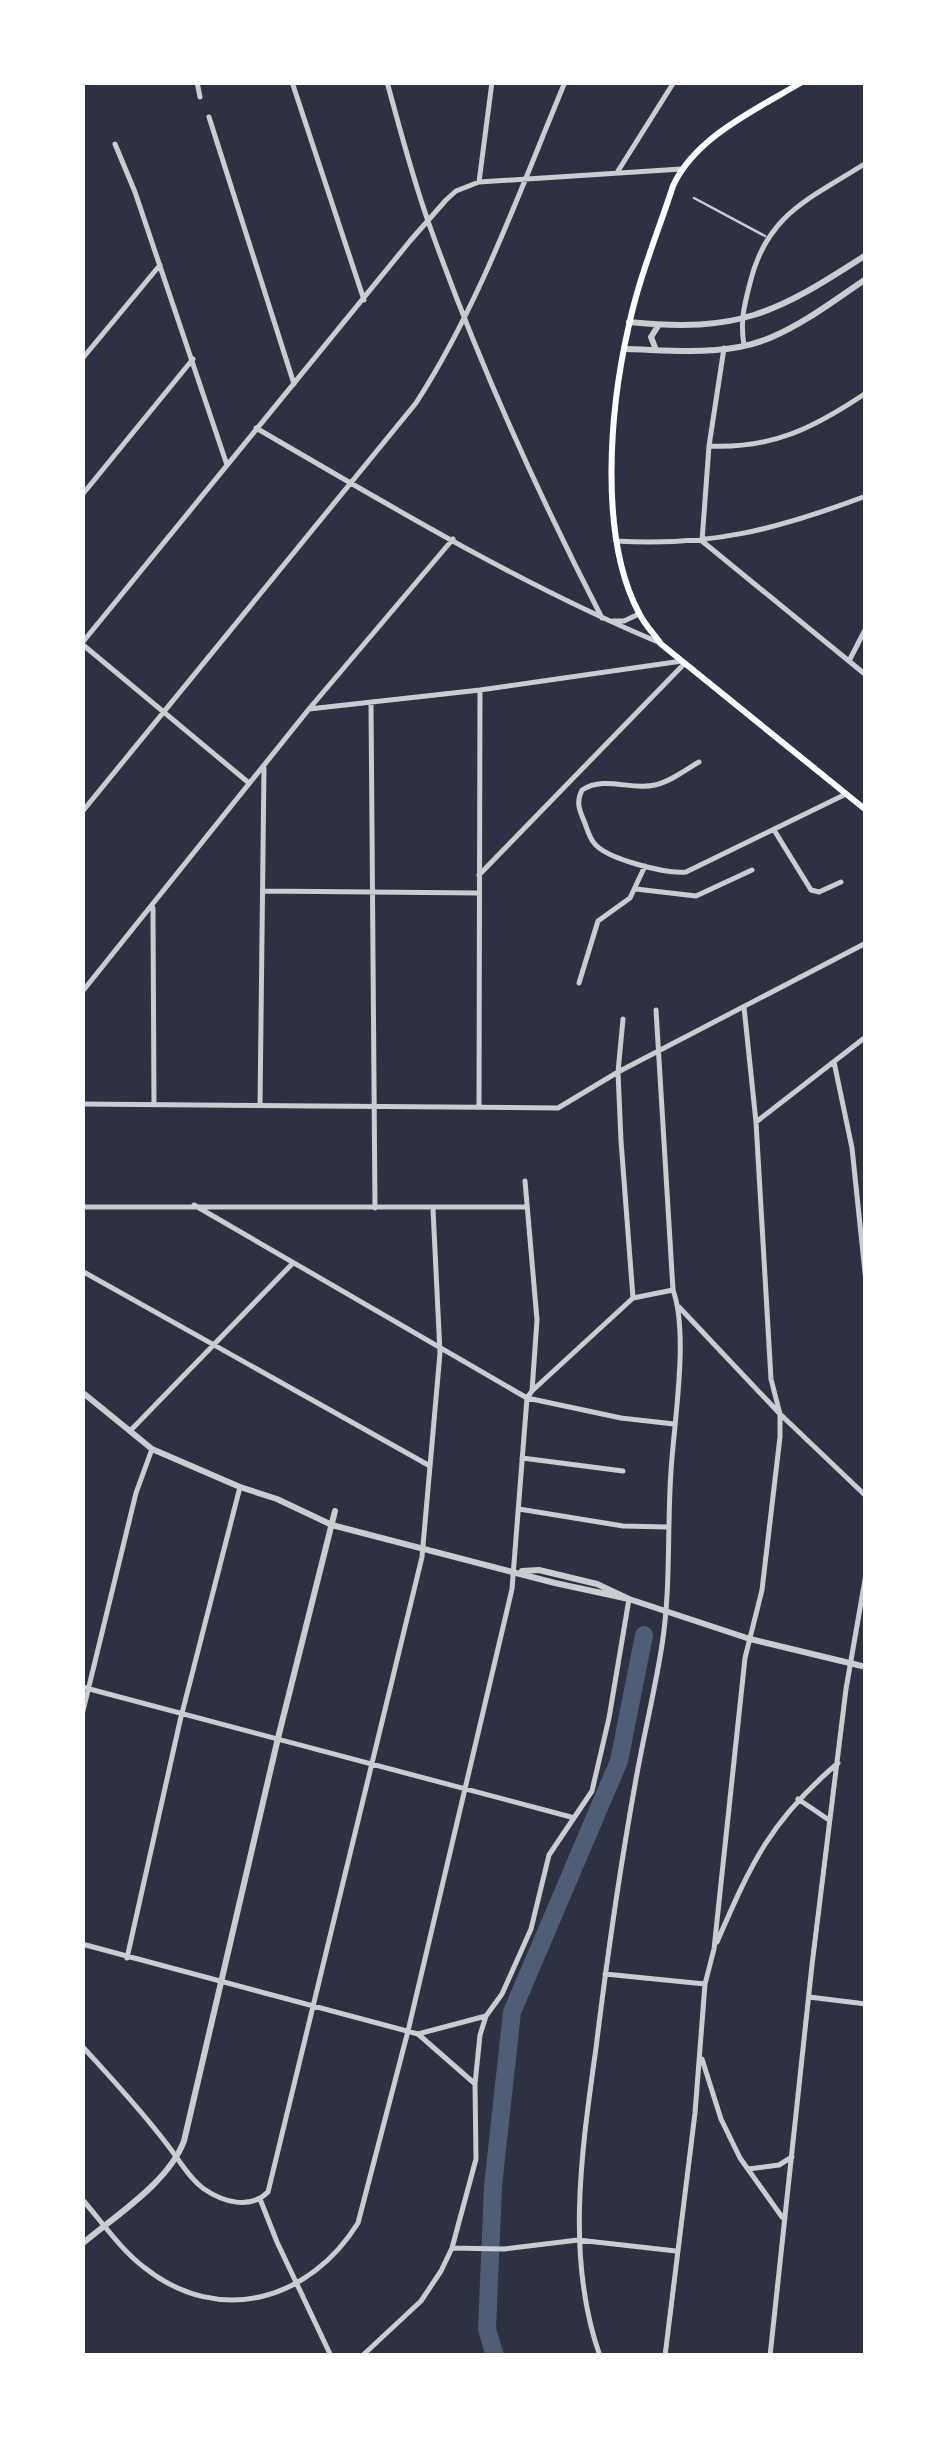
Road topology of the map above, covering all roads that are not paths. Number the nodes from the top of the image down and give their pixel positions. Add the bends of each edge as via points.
1 (197, 82) edge
2 (292, 82) edge
3 (386, 82) edge
4 (492, 82) edge
5 (565, 82) edge
6 (674, 82) edge
7 (802, 82) edge
8 (200, 97) dead end
9 (209, 117) dead end
10 (114, 144) dead end
11 (866, 163) edge
12 (681, 169) junction
13 (618, 171) junction
14 (524, 180) junction
15 (480, 182) junction
16 (694, 198) dead end
17 (428, 220) junction
18 (766, 237) junction
19 (866, 255) edge
20 (160, 265) junction
21 (866, 279) edge
22 (364, 300) junction
23 (464, 316) junction
24 (740, 321) junction
25 (629, 322) junction
26 (659, 325) junction
27 (744, 346) junction
28 (724, 348) junction
29 (624, 349) junction
30 (656, 350) junction
31 (82, 359) edge
32 (192, 359) junction
33 (294, 384) junction
34 (866, 393) edge
35 (256, 428) junction
36 (709, 446) junction
37 (227, 464) junction
38 (353, 484) junction
39 (82, 495) edge
40 (866, 496) edge
41 (453, 539) junction
42 (616, 541) junction
43 (702, 541) junction
44 (639, 614) junction
45 (604, 619) junction
46 (866, 628) edge
47 (82, 643) edge
48 (661, 644) junction
49 (848, 661) junction
50 (683, 662) junction
51 (866, 675) edge
52 (480, 690) junction
53 (371, 703) junction
54 (309, 709) junction
55 (165, 713) junction
56 (699, 762) dead end
57 (264, 766) junction
58 (248, 783) junction
59 (846, 794) junction
60 (866, 810) edge
61 (82, 812) edge
62 (774, 830) junction
63 (645, 866) junction
64 (752, 870) dead end
65 (478, 874) junction
66 (840, 882) dead end
67 (636, 890) junction
68 (263, 891) junction
69 (372, 891) junction
70 (478, 893) junction
71 (154, 906) junction
72 (866, 942) edge
73 (579, 983) dead end
74 (82, 992) edge
75 (744, 1008) junction
76 (656, 1010) dead end
77 (623, 1019) dead end
78 (863, 1039) dead end
79 (657, 1051) junction
80 (834, 1062) junction
81 (618, 1072) junction
82 (82, 1104) edge
83 (154, 1105) junction
84 (260, 1105) junction
85 (376, 1106) junction
86 (480, 1106) junction
87 (756, 1122) junction
88 (525, 1181) dead end
89 (194, 1206) junction
90 (527, 1207) junction
91 (82, 1208) edge
92 (375, 1208) junction
93 (433, 1209) junction
94 (292, 1264) junction
95 (82, 1271) edge
96 (866, 1282) edge
97 (673, 1290) junction
98 (633, 1298) junction
99 (679, 1307) junction
100 (214, 1346) junction
101 (440, 1346) junction
102 (532, 1391) junction
103 (82, 1392) edge
104 (527, 1398) junction
105 (780, 1414) junction
106 (674, 1424) junction
107 (128, 1433) junction
108 (152, 1449) junction
109 (522, 1458) junction
110 (430, 1466) junction
111 (623, 1470) dead end
112 (240, 1488) junction
113 (866, 1496) edge
114 (335, 1510) dead end
115 (519, 1510) junction
116 (332, 1525) junction
117 (667, 1527) junction
118 (423, 1550) junction
119 (514, 1571) junction
120 (866, 1574) edge
121 (629, 1600) junction
122 (666, 1612) junction
123 (750, 1639) junction
124 (850, 1663) junction
125 (866, 1667) edge
126 (86, 1688) edge
127 (182, 1714) junction
128 (82, 1715) edge
129 (278, 1738) junction
130 (838, 1762) junction
131 (374, 1764) junction
132 (466, 1789) junction
133 (798, 1799) junction
134 (571, 1817) junction
135 (830, 1821) junction
136 (82, 1944) edge
137 (714, 1949) junction
138 (126, 1958) junction
139 (605, 1974) junction
140 (221, 1982) junction
141 (705, 1984) junction
142 (809, 1997) junction
143 (866, 2004) edge
144 (314, 2007) junction
145 (486, 2016) junction
146 (408, 2031) junction
147 (418, 2034) junction
148 (82, 2046) edge
149 (700, 2056) junction
150 (475, 2084) junction
151 (792, 2157) junction
152 (176, 2158) junction
153 (748, 2169) junction
154 (82, 2199) edge
155 (260, 2199) junction
156 (784, 2220) junction
157 (105, 2224) junction
158 (578, 2240) junction
159 (82, 2244) edge
160 (452, 2248) junction
161 (676, 2251) junction
162 (297, 2286) junction
163 (331, 2356) edge
164 (362, 2356) edge
165 (600, 2356) edge
166 (666, 2356) edge
167 (770, 2356) edge

1 - 8 street
2 - 22 street
3 - 17 street
4 - 15 street
5 - 14 street
6 - 13 street
7 - 12 main road via 712,140
9 - 33 street
10 - 20 street
11 - 18 street via 788,213
12 - 13 street
12 - 25 main road
13 - 14 street
14 - 15 street
14 - 23 street
15 - 17 street via 456,191
16 - 18 lane
17 - 22 street
17 - 23 street
18 - 24 street
19 - 24 street via 790,301
20 - 31 street
20 - 32 street
21 - 27 street via 784,331
22 - 33 street
23 - 38 street via 416,402
23 - 45 street via 544,504
24 - 26 street
24 - 27 street
25 - 26 street
25 - 29 main road
26 - 30 street via 652,332
27 - 28 street
28 - 30 street
28 - 36 street
29 - 30 street
29 - 42 main road via 615,422
32 - 37 street
32 - 39 street
33 - 35 street
34 - 36 street via 784,438 743,448
35 - 37 street
35 - 38 street
36 - 43 street
37 - 47 street
38 - 41 street
38 - 55 street
40 - 43 street via 784,524
41 - 45 street
41 - 54 street
42 - 43 street
42 - 44 main road
43 - 49 street
44 - 45 street
44 - 48 main road
45 - 48 street
46 - 49 street
47 - 55 street
48 - 50 main road
49 - 51 street
50 - 52 street
50 - 59 main road
50 - 65 street
52 - 53 street
52 - 65 street
53 - 54 street
53 - 69 street
54 - 57 street
55 - 58 street
55 - 61 street
56 - 63 street via 652,786 592,784 579,794 593,842
57 - 58 street
57 - 68 street
58 - 71 street
59 - 60 main road
59 - 62 street
62 - 63 street via 686,872
62 - 66 street via 810,890
63 - 67 street
64 - 67 street via 696,896
65 - 70 street
67 - 73 street via 598,921
68 - 69 street
68 - 84 street
69 - 70 street
69 - 85 street
70 - 86 street
71 - 74 street
71 - 83 street
72 - 75 street
75 - 79 street
75 - 87 street
76 - 79 street
77 - 81 street
78 - 80 street
79 - 81 street
79 - 97 street
80 - 87 street
80 - 96 street
81 - 86 street via 558,1108
81 - 98 street
82 - 83 street
83 - 84 street
84 - 85 street
85 - 86 street
85 - 92 street
87 - 105 street via 771,1378
88 - 90 street
89 - 91 street
89 - 92 street
89 - 94 street
90 - 93 street
90 - 102 street via 538,1320
92 - 93 street
93 - 101 street
94 - 100 street
94 - 101 street
95 - 100 street
97 - 98 street
97 - 99 street
98 - 102 street
99 - 105 street
99 - 106 street
100 - 107 street
100 - 110 street
101 - 104 street
101 - 110 street
102 - 104 street
103 - 107 street
104 - 106 street
104 - 109 street
105 - 113 street
105 - 123 street via 764,1572
106 - 117 street
107 - 108 street
108 - 112 street
108 - 126 street
109 - 111 street
109 - 115 street
110 - 118 street
112 - 116 street
112 - 127 street
114 - 116 street
115 - 117 street
115 - 119 street
116 - 118 street
116 - 129 street
117 - 122 street
118 - 119 street
118 - 131 street
119 - 121 street via 596,1584
119 - 132 street
120 - 124 street
121 - 122 street
121 - 134 street via 592,1791
122 - 123 street
122 - 139 street
123 - 124 street
123 - 137 street
124 - 125 street
124 - 130 street
126 - 127 street
126 - 128 street
127 - 129 street
127 - 138 street
129 - 131 street
129 - 140 street
130 - 133 street
130 - 135 street
131 - 132 street
131 - 144 street
132 - 134 street
132 - 146 street
133 - 135 street
133 - 137 street via 756,1854
134 - 145 street via 549,1855 519,1959
135 - 142 street
136 - 138 street
137 - 141 street
138 - 140 street
139 - 141 street
139 - 158 street
140 - 144 street
140 - 152 street
141 - 149 street
142 - 143 street
142 - 151 street
144 - 146 street
144 - 155 street via 270,2186
145 - 147 street
145 - 150 street
146 - 147 street
146 - 162 street via 358,2222
147 - 150 street
148 - 152 street
149 - 153 street
149 - 161 street
150 - 160 street via 476,2158
151 - 153 street
151 - 156 street
152 - 155 street via 218,2198
152 - 157 street
153 - 156 street
154 - 157 street
155 - 162 street
156 - 167 street
157 - 159 street
157 - 162 street via 145,2268 205,2298 242,2301
158 - 160 street
158 - 161 street
158 - 165 street
160 - 164 street via 421,2300
161 - 166 street
162 - 163 street

